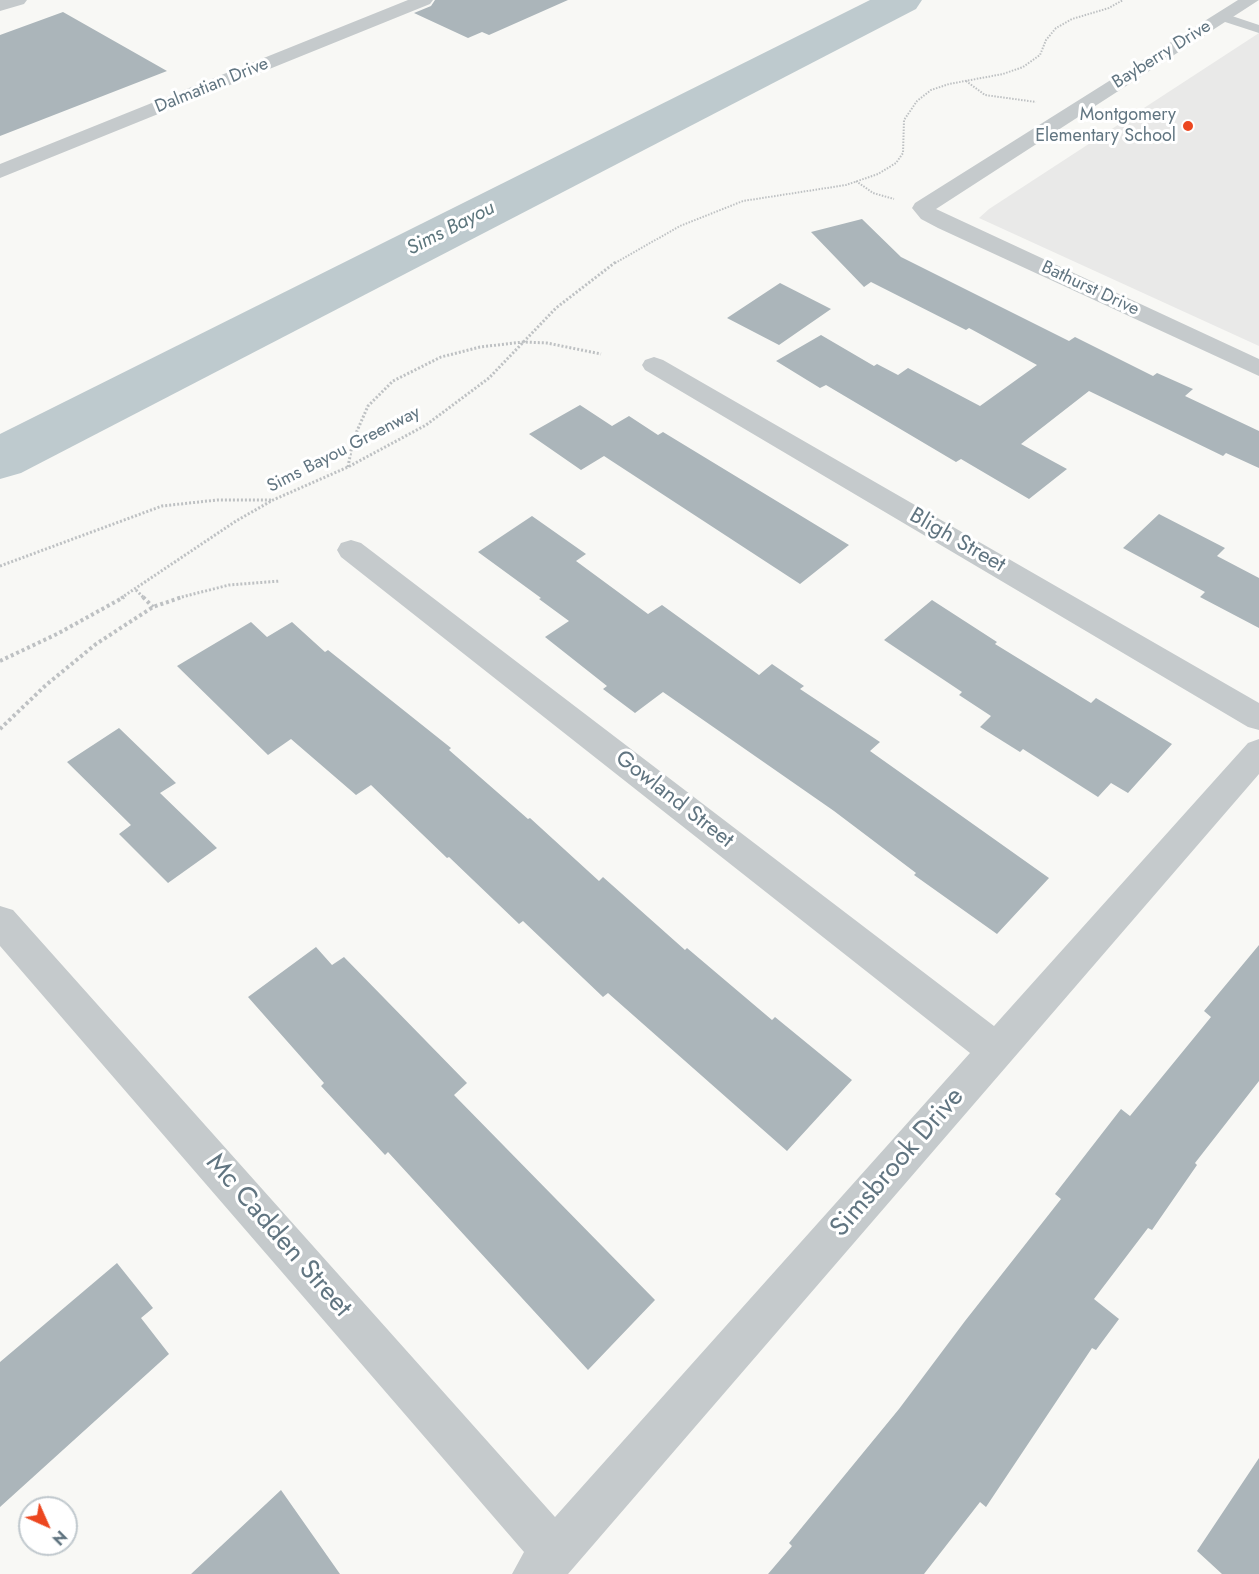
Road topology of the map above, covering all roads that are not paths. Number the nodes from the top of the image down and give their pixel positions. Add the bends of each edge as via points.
1 (18, 0) edge
2 (424, 0) edge
3 (1250, 0) edge
4 (0, 6) edge
5 (1223, 17) junction
6 (1259, 29) edge
7 (0, 172) edge
8 (923, 208) joint
9 (654, 364) dead end
10 (1259, 368) edge
11 (351, 550) dead end
12 (1259, 718) edge
13 (1259, 752) edge
14 (0, 921) edge
15 (997, 1051) junction
16 (545, 1563) edge

1 - 4 street
2 - 7 street, Dalmatian Drive
3 - 5 street, Bayberry Drive
5 - 6 lane
5 - 8 street, Bayberry Drive
8 - 10 street, Bathurst Drive via 946,223
9 - 12 street, Bligh Street
11 - 15 street, Gowland Street
13 - 15 street, Simsbrook Drive
14 - 16 street, Mc Cadden Street
15 - 16 street, Simsbrook Drive

